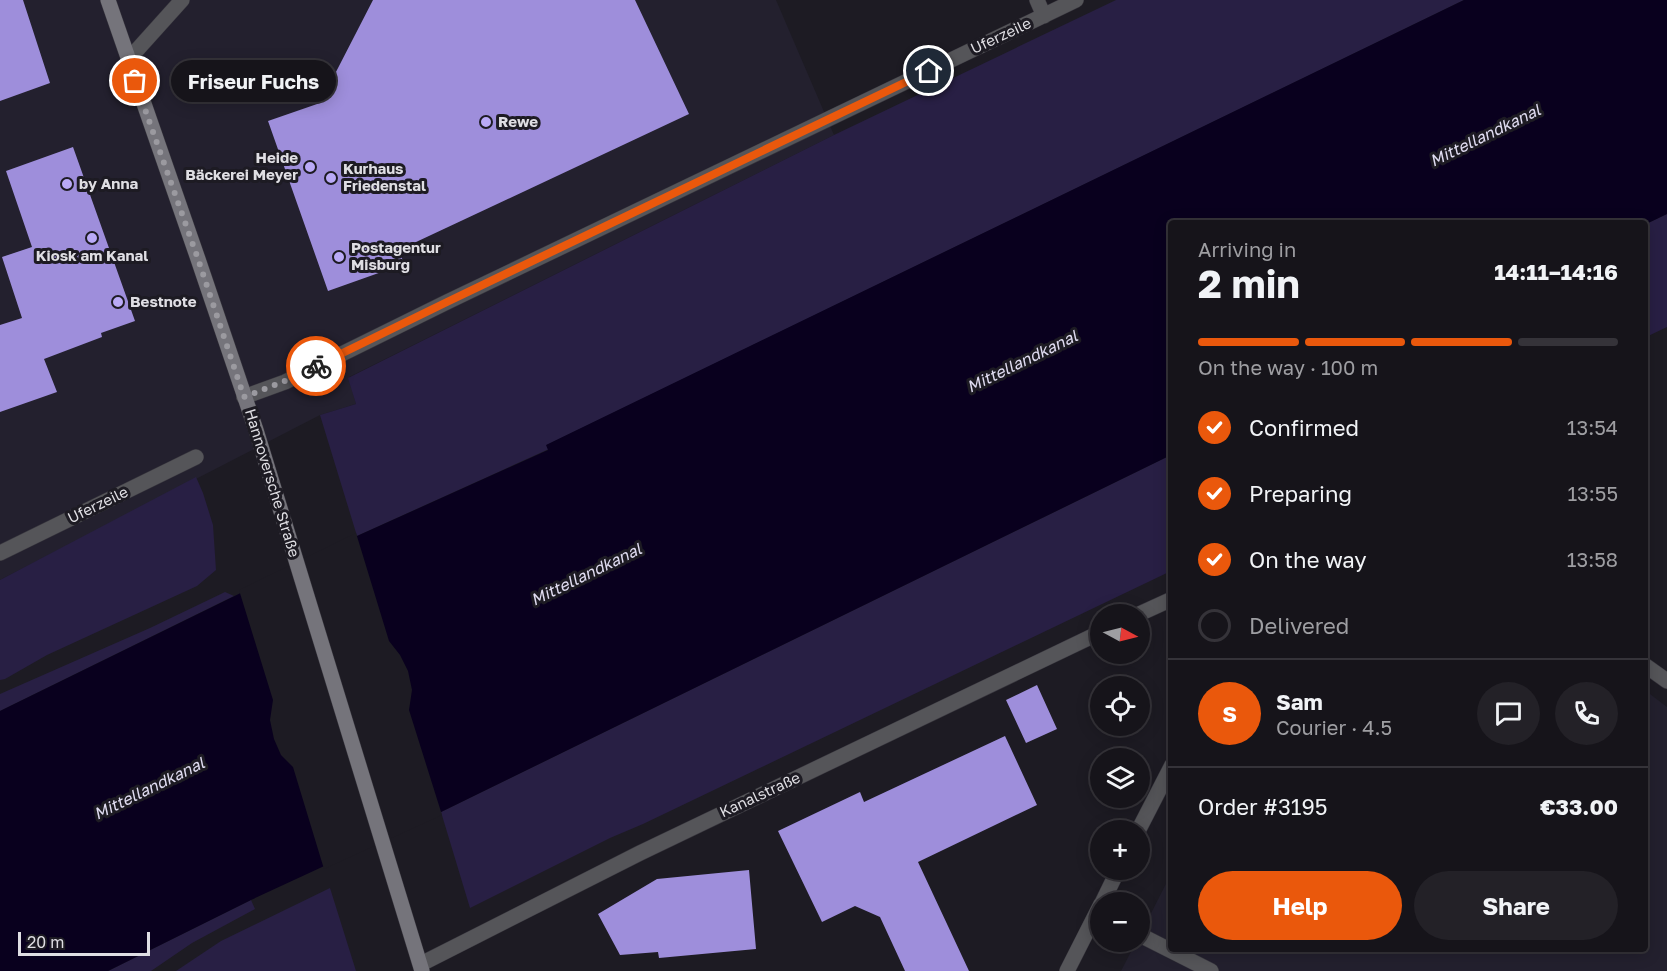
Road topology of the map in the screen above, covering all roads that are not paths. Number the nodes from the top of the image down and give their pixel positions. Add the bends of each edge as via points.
1 (108, 0) edge
2 (182, 0) edge
3 (1037, 0) edge
4 (1076, 0) edge
5 (1044, 16) junction
6 (128, 60) junction
7 (244, 397) junction
8 (196, 457) dead end
9 (0, 553) edge
10 (1168, 601) edge
11 (1150, 609) edge
12 (1090, 637) edge
13 (1648, 667) edge
14 (1667, 681) edge
15 (1168, 773) edge
16 (1144, 820) edge
17 (1090, 928) edge
18 (1150, 940) edge
19 (1168, 949) edge
20 (1173, 952) edge
21 (422, 967) edge
22 (1067, 971) edge
23 (1210, 971) edge

1 - 6 main road, Hannoversche Straße
2 - 6 street
3 - 5 street
4 - 5 street, Uferzeile
5 - 7 street, Uferzeile via 285,381
6 - 7 main road, Hannoversche Straße
7 - 21 main road, Hannoversche Straße
8 - 9 street, Uferzeile
10 - 11 street
12 - 21 street, Kanalstraße via 640,853
13 - 14 street
15 - 16 street
17 - 22 street
18 - 19 street
20 - 23 street

